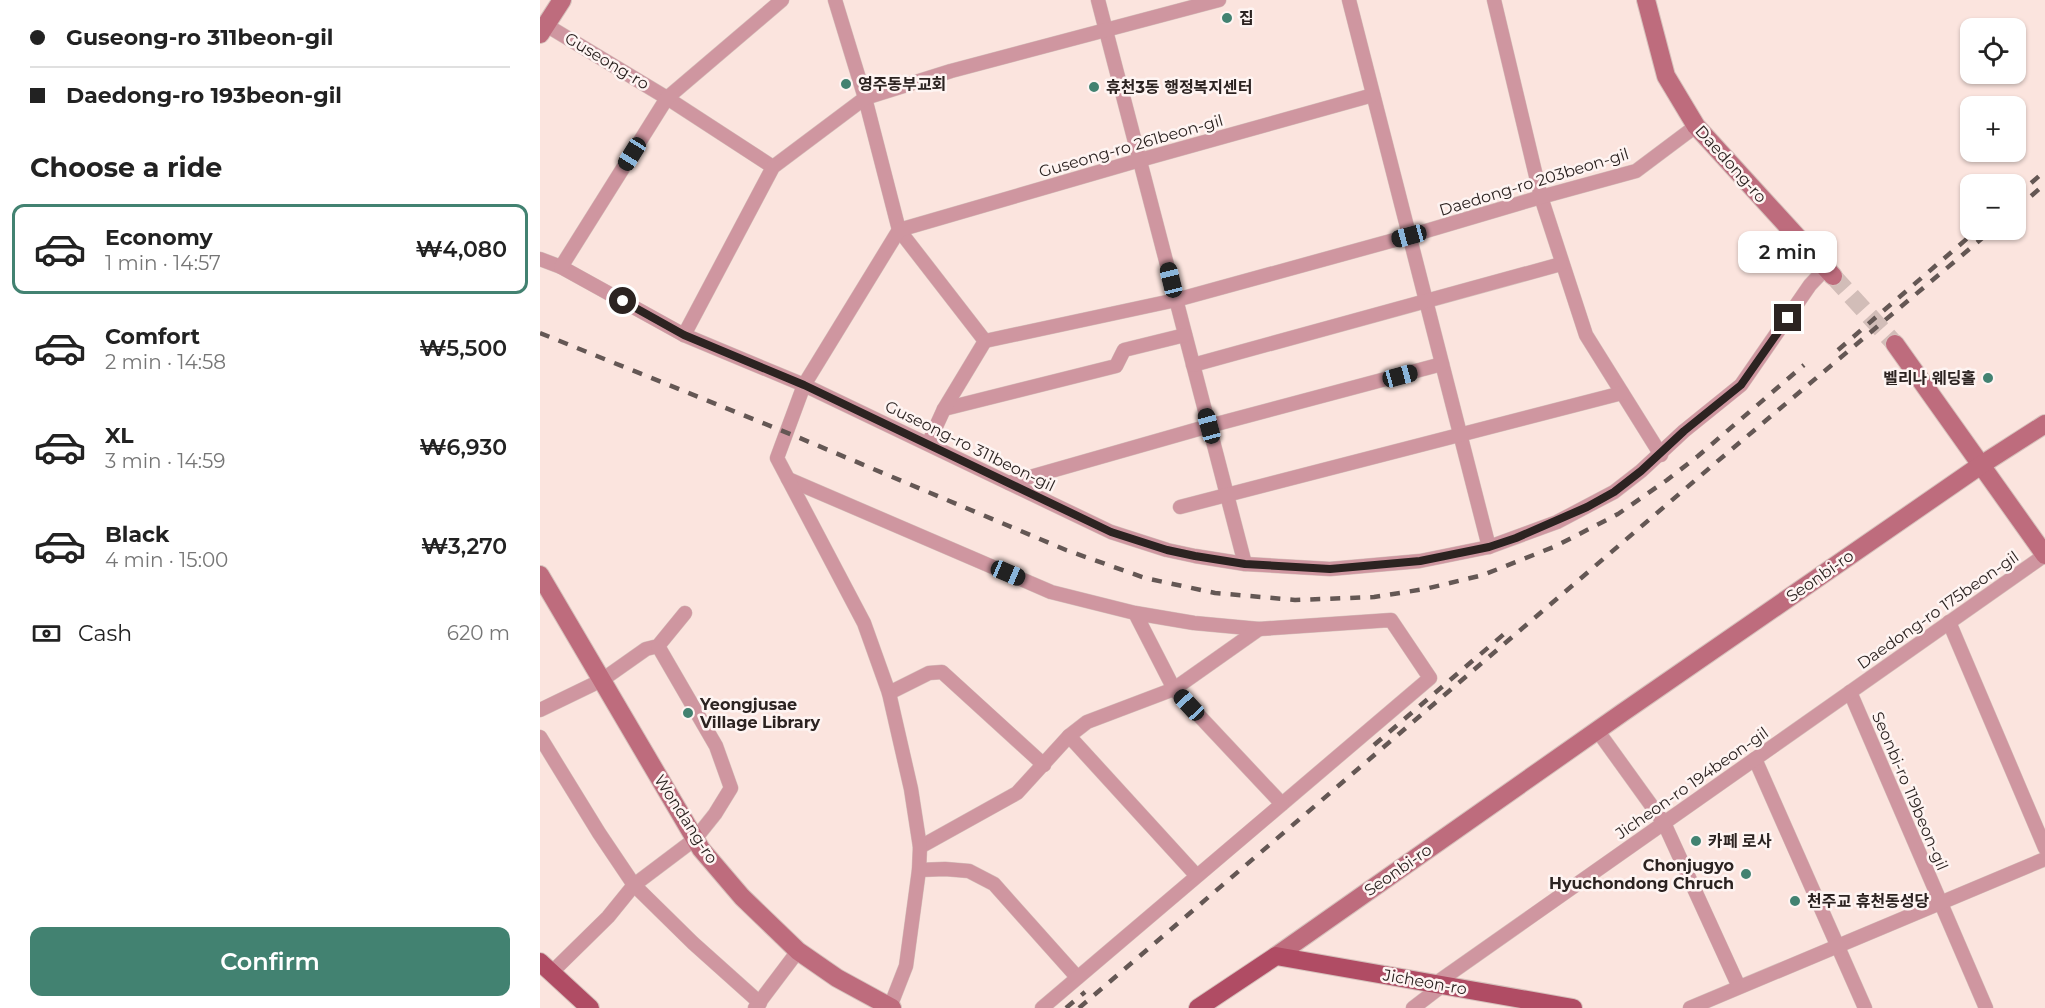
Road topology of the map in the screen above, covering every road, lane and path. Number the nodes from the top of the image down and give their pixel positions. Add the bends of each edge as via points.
1 (562, 0) edge
2 (782, 0) edge
3 (835, 0) edge
4 (1098, 0) edge
5 (1219, 0) edge
6 (1349, 0) edge
7 (1494, 0) edge
8 (1646, 0) edge
9 (543, 30) edge
10 (1106, 31) junction
11 (1373, 95) junction
12 (668, 98) junction
13 (865, 98) junction
14 (1696, 126) junction
15 (1140, 160) junction
16 (773, 167) junction
17 (1541, 197) junction
18 (899, 230) junction
19 (1409, 236) junction
20 (540, 259) edge
21 (1561, 264) junction
22 (561, 267) junction
23 (1830, 272) joint
24 (1176, 300) junction
25 (1426, 302) junction
26 (684, 335) junction
27 (1185, 335) junction
28 (985, 340) junction
29 (1895, 344) tunnel mouth
30 (1442, 364) junction
31 (1193, 365) junction
32 (804, 385) junction
33 (1622, 393) junction
34 (944, 409) junction
35 (2045, 424) edge
36 (1209, 426) junction
37 (1460, 434) junction
38 (928, 444) junction
39 (1661, 455) junction
40 (1981, 465) junction
41 (788, 478) junction
42 (1009, 483) junction
43 (1227, 495) junction
44 (1180, 507) dead end
45 (1489, 547) junction
46 (2045, 555) edge
47 (1245, 564) junction
48 (540, 575) edge
49 (685, 613) dead end
50 (1135, 613) junction
51 (1949, 622) junction
52 (1259, 628) junction
53 (658, 646) junction
54 (602, 681) junction
55 (1174, 689) junction
56 (1850, 692) junction
57 (889, 693) junction
58 (540, 710) edge
59 (1597, 730) junction
60 (1069, 736) junction
61 (540, 737) edge
62 (1755, 759) junction
63 (1044, 765) junction
64 (1282, 804) junction
65 (1664, 823) junction
66 (695, 839) junction
67 (920, 847) junction
68 (2045, 848) edge
69 (2045, 859) edge
70 (918, 870) junction
71 (1196, 875) junction
72 (634, 885) junction
73 (1941, 903) junction
74 (1838, 946) junction
75 (798, 951) junction
76 (1276, 956) junction
77 (546, 968) edge
78 (1077, 977) junction
79 (1439, 984) junction
80 (1739, 987) junction
81 (758, 1006) edge
82 (1549, 1006) edge
83 (590, 1008) edge
84 (891, 1008) edge
85 (1042, 1008) edge
86 (1198, 1008) edge
87 (1413, 1008) edge
88 (1573, 1008) edge
89 (1690, 1008) edge
90 (1865, 1008) edge
91 (1986, 1008) edge

1 - 9 main road, Guseong-ro
2 - 12 street
3 - 13 street
4 - 10 street
5 - 10 street
6 - 11 street
7 - 17 street
8 - 14 main road, Daedong-ro via 1666,76
9 - 12 street, Guseong-ro
10 - 13 street
10 - 15 street
11 - 15 street, Guseong-ro 261beon-gil
11 - 19 street
12 - 16 street, Guseong-ro
12 - 22 street
13 - 16 street
13 - 18 street
14 - 17 street, Daedong-ro 203beon-gil via 1636,171
14 - 23 main road, Daedong-ro
15 - 18 street, Guseong-ro 261beon-gil
15 - 24 street
16 - 26 street
17 - 19 street, Daedong-ro 203beon-gil
17 - 21 street
18 - 28 street
18 - 32 street
19 - 24 street, Daedong-ro 203beon-gil
19 - 25 street
20 - 22 street, Guseong-ro 311beon-gil
21 - 25 street
21 - 33 street via 1586,335
22 - 26 street, Guseong-ro 311beon-gil
23 - 39 street, Guseong-ro 311beon-gil via 1810,285 1741,385
24 - 27 street
24 - 28 street, Daedong-ro 203beon-gil
25 - 30 street
25 - 31 street
26 - 32 street, Guseong-ro 311beon-gil
27 - 31 street
27 - 34 street via 1124,350 1116,366
28 - 34 street
29 - 40 main road
30 - 36 street
30 - 37 street
31 - 36 street
32 - 38 street, Guseong-ro 311beon-gil
32 - 41 street via 777,458
33 - 37 street
33 - 39 street
34 - 38 street
35 - 40 main road, Seonbi-ro
36 - 42 street
36 - 43 street
37 - 43 street
37 - 45 street
38 - 42 street, Guseong-ro 311beon-gil
39 - 45 street, Guseong-ro 311beon-gil via 1614,492 1587,507
40 - 46 main road
40 - 59 main road, Seonbi-ro
41 - 50 street via 1051,592
41 - 57 street via 864,623
42 - 47 street, Guseong-ro 311beon-gil via 1111,532 1167,550
43 - 44 street
43 - 47 street
45 - 47 street, Guseong-ro 311beon-gil via 1374,566 1330,569
46 - 51 street, Daedong-ro 175beon-gil
48 - 54 main road, Wondang-ro
49 - 53 street
50 - 52 street
50 - 55 street
51 - 56 street, Daedong-ro 175beon-gil
51 - 68 street
52 - 55 street
52 - 64 street via 1391,620 1430,678
53 - 54 street via 646,649
53 - 66 street via 716,746 731,788
54 - 58 street
54 - 66 main road, Wondang-ro
55 - 60 street via 1087,723
55 - 64 street
56 - 62 street, Jicheon-ro 194beon-gil
56 - 73 street, Seonbi-ro 119beon-gil
57 - 63 street via 929,673 942,672
57 - 67 street via 912,789
59 - 65 street
59 - 76 main road, Seonbi-ro
60 - 63 street
60 - 71 street
61 - 72 street
62 - 65 street, Jicheon-ro 194beon-gil
62 - 74 street
63 - 67 street via 1017,793
64 - 71 street
65 - 79 street, Jicheon-ro 194beon-gil
65 - 80 street
66 - 72 street
66 - 75 main road, Wondang-ro via 742,897
67 - 70 street
69 - 73 street
70 - 78 street via 969,871 994,884
70 - 84 street via 906,966
71 - 78 street
72 - 77 street via 608,917
72 - 81 street
73 - 74 street
73 - 91 street, Seonbi-ro 119beon-gil
74 - 80 street
74 - 90 street
75 - 81 street
75 - 84 main road, Wondang-ro
76 - 79 main road, Jicheon-ro
76 - 86 main road, Seonbi-ro
77 - 83 main road
78 - 85 street
79 - 82 main road, Jicheon-ro
79 - 87 street, Jicheon-ro 194beon-gil
80 - 89 street
82 - 88 main road, Jicheon-ro

